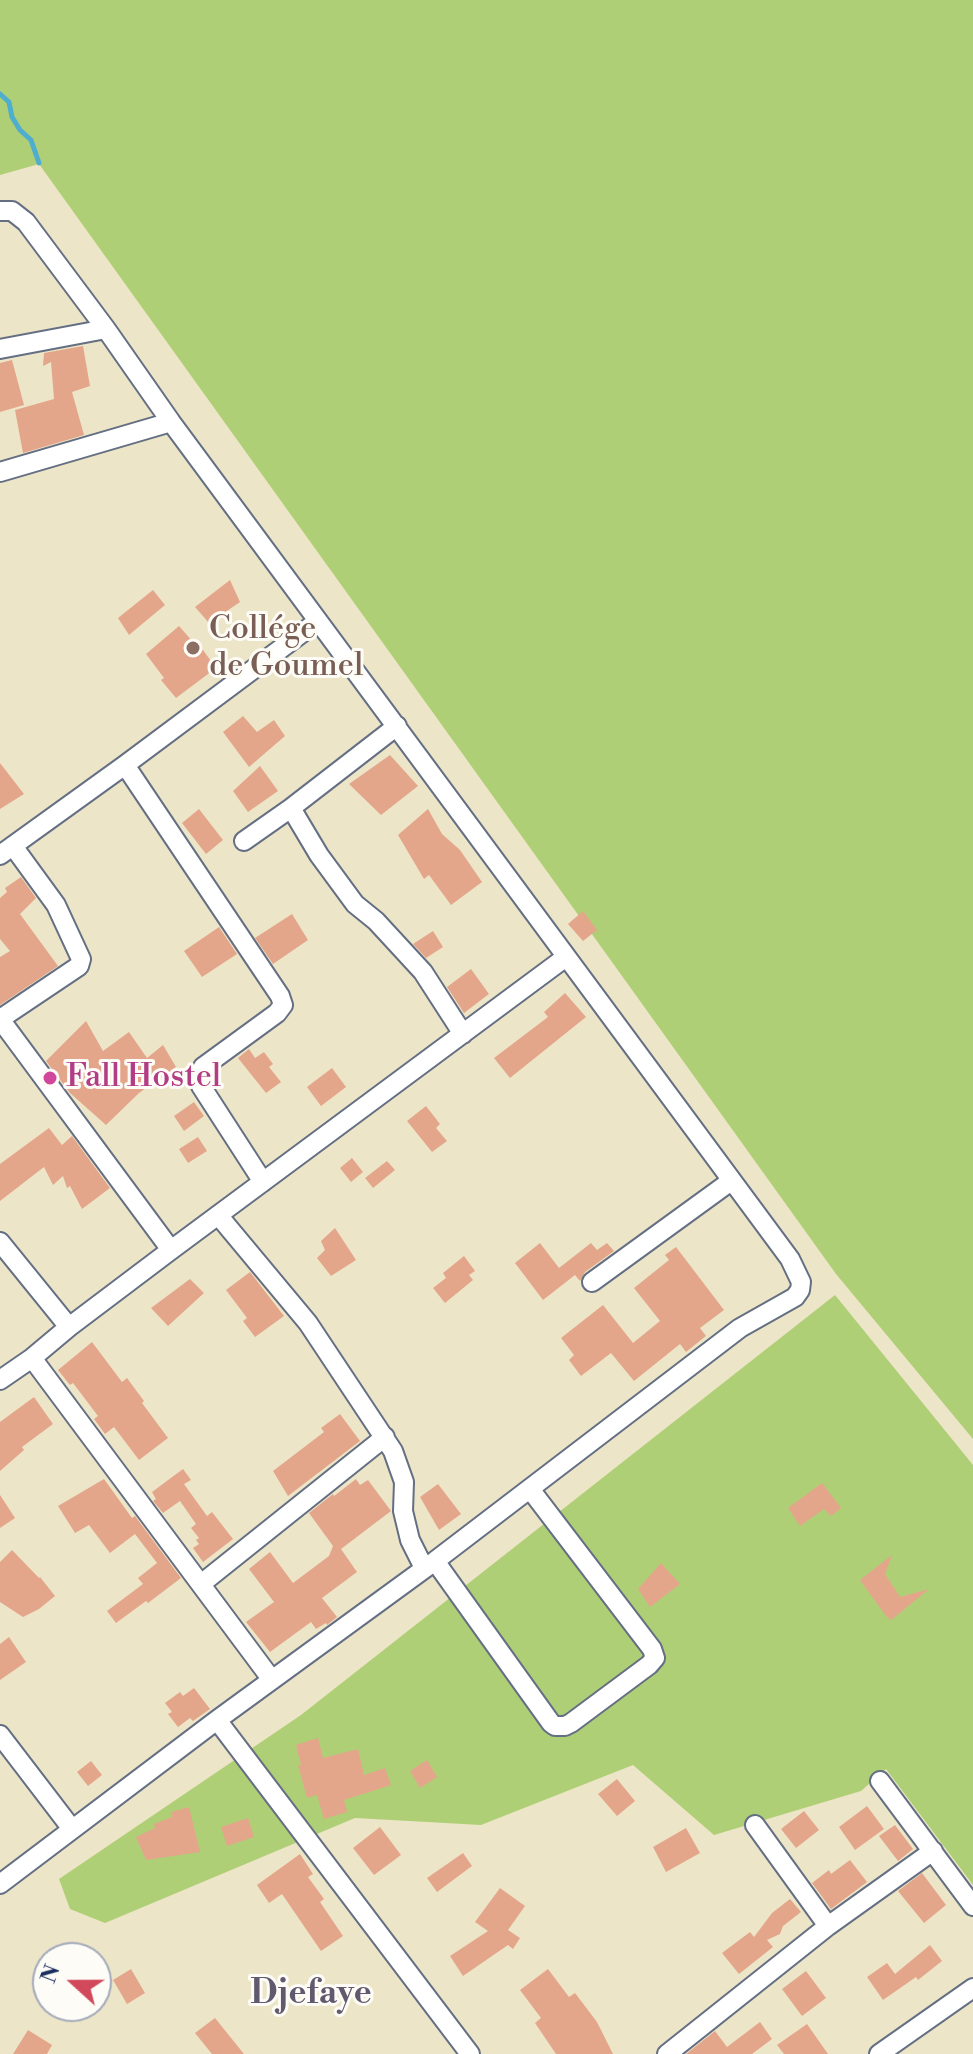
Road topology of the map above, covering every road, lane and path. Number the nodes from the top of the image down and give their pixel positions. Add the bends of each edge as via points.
1 (0, 211) edge
2 (106, 329) junction
3 (0, 349) edge
4 (171, 422) junction
5 (0, 472) edge
6 (318, 621) junction
7 (397, 726) junction
8 (125, 765) junction
9 (291, 808) junction
10 (244, 841) dead end
11 (6, 850) edge
12 (566, 957) junction
13 (0, 1019) edge
14 (463, 1034) junction
15 (731, 1181) junction
16 (263, 1182) junction
17 (218, 1215) junction
18 (0, 1242) edge
19 (171, 1250) junction
20 (592, 1282) dead end
21 (69, 1327) junction
22 (32, 1358) junction
23 (0, 1380) edge
24 (385, 1437) junction
25 (530, 1489) junction
26 (430, 1565) junction
27 (201, 1584) junction
28 (272, 1680) junction
29 (217, 1720) junction
30 (0, 1735) edge
31 (880, 1781) dead end
32 (755, 1825) dead end
33 (72, 1829) junction
34 (933, 1851) junction
35 (0, 1884) edge
36 (973, 1906) edge
37 (828, 1926) junction
38 (973, 1988) edge
39 (470, 2054) edge
40 (667, 2054) edge
41 (879, 2054) edge

1 - 2 street via 12,211 26,222
2 - 3 street
2 - 4 street
4 - 5 street
4 - 6 street
6 - 7 street
6 - 8 street
7 - 9 street
7 - 12 street
8 - 11 street
8 - 16 street via 283,1005 203,1067 198,1077
9 - 10 street
9 - 14 street via 355,904 423,972
11 - 13 street via 56,905 81,959 79,966
12 - 14 street
12 - 15 street
13 - 19 street
14 - 16 street
15 - 20 street
15 - 25 street via 790,1259 800,1290 740,1328
16 - 17 street
17 - 19 street
17 - 24 street via 308,1323
18 - 21 street
19 - 21 street
21 - 22 street
22 - 23 street
22 - 27 street
24 - 26 street via 404,1482 410,1540
24 - 27 street
25 - 26 street
25 - 26 street via 652,1649 654,1660 638,1673 571,1723 555,1726
26 - 28 street
27 - 28 street
28 - 29 street
29 - 33 street
29 - 39 street
30 - 33 street
31 - 34 street
32 - 37 street
33 - 35 street
34 - 36 street
34 - 37 street
37 - 40 street
38 - 41 street

